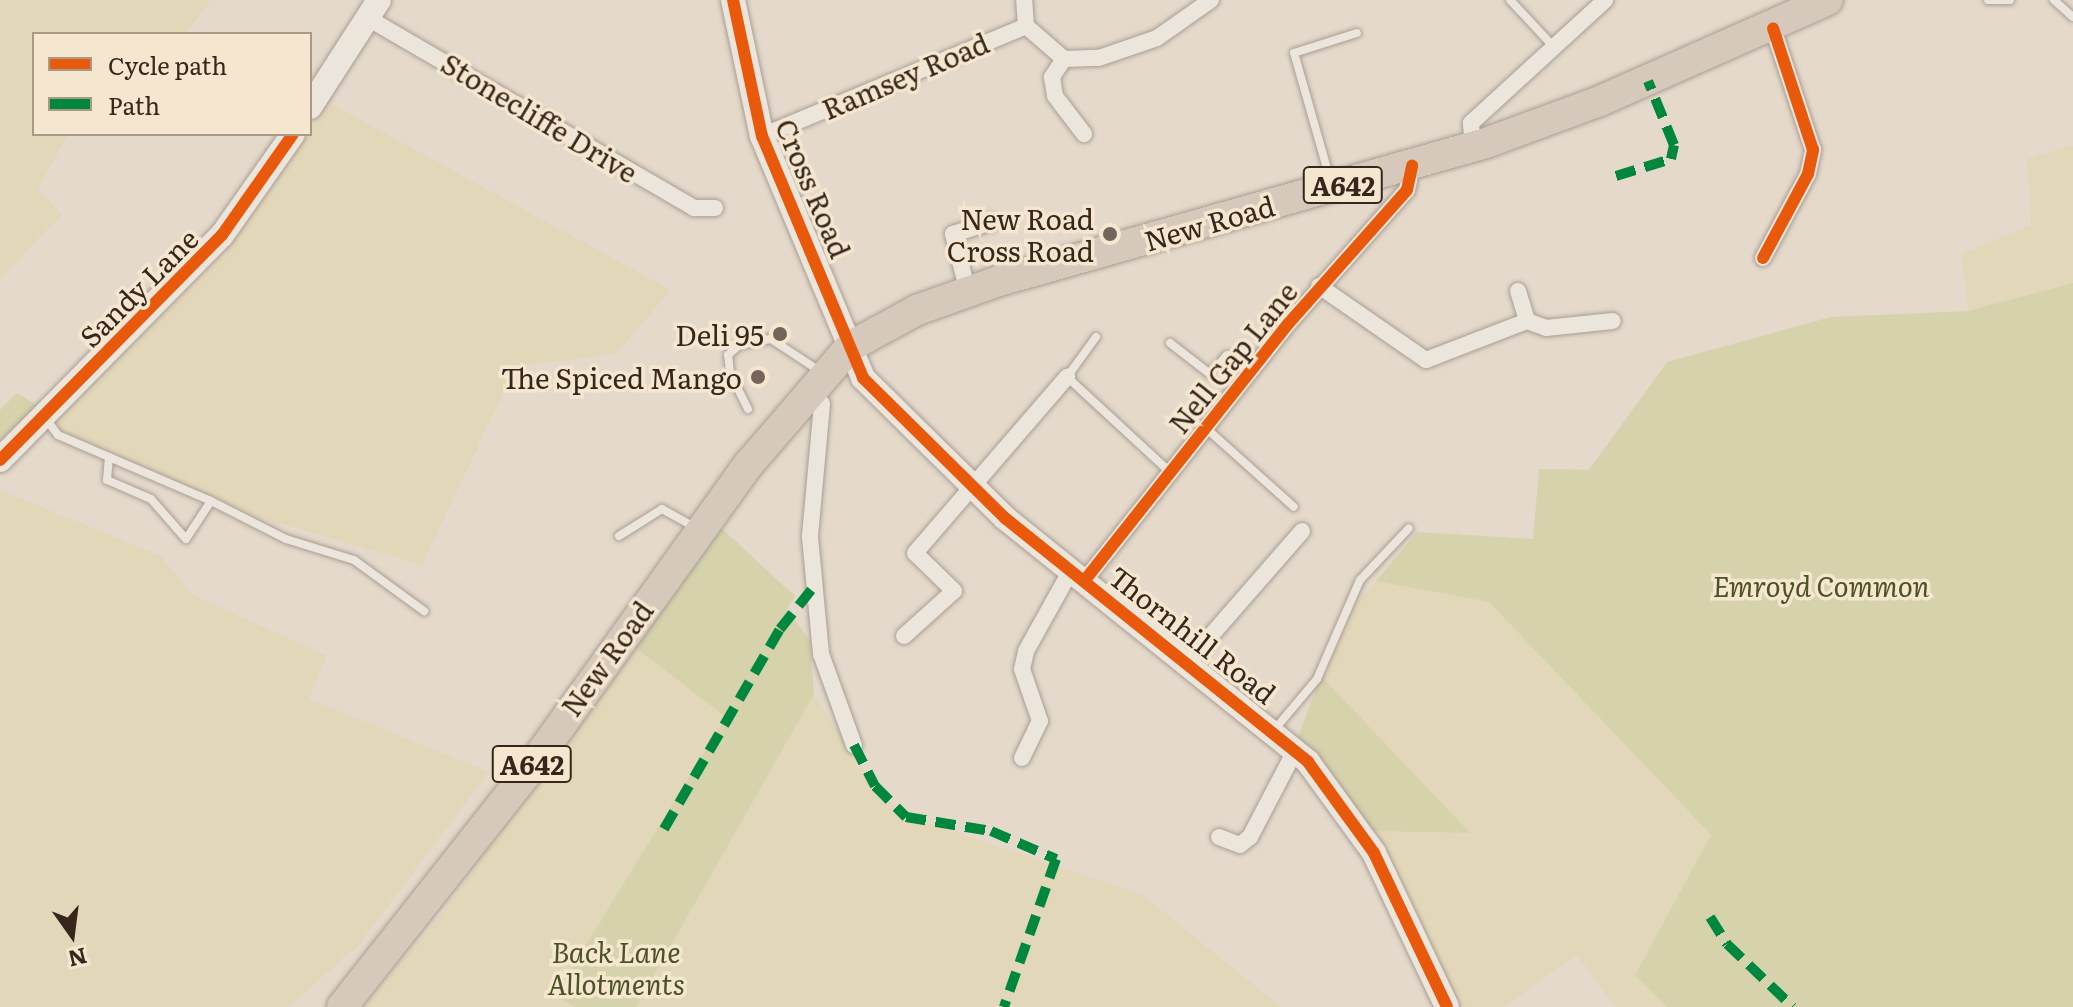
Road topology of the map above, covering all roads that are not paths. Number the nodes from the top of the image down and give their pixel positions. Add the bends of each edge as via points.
1 (733, 0) edge
2 (1024, 0) edge
3 (1211, 0) edge
4 (1510, 0) edge
5 (1605, 0) edge
6 (1828, 0) edge
7 (1988, 0) edge
8 (2010, 0) edge
9 (2054, 0) edge
10 (373, 8) edge
11 (2073, 17) edge
12 (1026, 26) junction
13 (1773, 28) junction
14 (1357, 33) dead end
15 (1554, 48) junction
16 (1064, 59) junction
17 (312, 104) edge
18 (1084, 134) dead end
19 (292, 136) edge
20 (762, 136) junction
21 (1473, 147) junction
22 (1412, 166) junction
23 (1334, 187) junction
24 (715, 208) dead end
25 (992, 222) dead end
26 (1763, 258) dead end
27 (1319, 286) junction
28 (1518, 291) dead end
29 (968, 292) junction
30 (1527, 321) junction
31 (1613, 321) dead end
32 (1096, 337) dead end
33 (1170, 343) dead end
34 (851, 346) junction
35 (1250, 374) junction
36 (1067, 377) junction
37 (816, 378) junction
38 (748, 409) dead end
39 (43, 415) junction
40 (1208, 430) junction
41 (109, 457) junction
42 (0, 460) edge
43 (1169, 471) junction
44 (971, 486) junction
45 (211, 501) junction
46 (1294, 507) dead end
47 (1409, 528) dead end
48 (700, 531) junction
49 (1302, 531) dead end
50 (619, 536) dead end
51 (1078, 575) junction
52 (424, 611) dead end
53 (904, 636) dead end
54 (1187, 663) junction
55 (1274, 730) junction
56 (854, 745) dead end
57 (1295, 751) junction
58 (1022, 758) dead end
59 (1219, 837) dead end
60 (342, 1007) edge
61 (1447, 1007) edge

1 - 20 street, Cross Road
2 - 12 street, Ramsey Road
3 - 16 street via 1123,53
4 - 15 lane
5 - 15 street
6 - 13 highway, New Road / A642
7 - 8 lane
9 - 11 lane
10 - 17 street
10 - 24 street, Stonecliffe Drive via 694,208
12 - 16 street
12 - 20 street, Ramsey Road
13 - 21 highway, New Road / A642
13 - 26 street via 1813,150 1808,174
14 - 23 lane via 1294,53
15 - 21 street via 1471,123
16 - 18 street via 1052,77 1055,96
19 - 39 street, Sandy Lane via 222,235
20 - 34 street, Cross Road
21 - 22 highway, New Road / A642
22 - 23 highway, New Road / A642
22 - 27 street, Nell Gap Lane via 1407,190
23 - 29 highway, New Road / A642
25 - 29 street via 953,234
27 - 30 street via 1426,360
27 - 35 street, Nell Gap Lane
28 - 30 street
29 - 34 highway, New Road / A642
30 - 31 street via 1546,328
32 - 36 lane
33 - 35 lane via 1210,374 1227,355
34 - 37 highway, New Road / A642
34 - 44 street, Thornhill Road via 863,378
35 - 40 street, Nell Gap Lane
36 - 43 lane
36 - 44 street
37 - 38 lane via 771,339 739,345 728,355 730,373
37 - 48 highway, New Road / A642
37 - 56 street via 822,435 810,537 821,654
39 - 41 lane via 58,435
39 - 42 street, Sandy Lane
40 - 43 street, Nell Gap Lane
40 - 46 lane
41 - 45 lane
41 - 45 lane via 107,480 151,499 186,539
43 - 51 street, Nell Gap Lane
44 - 51 street, Thornhill Road
44 - 53 street via 915,553 954,591
45 - 52 lane via 286,539 354,560
47 - 55 lane via 1360,580 1317,679
48 - 50 lane via 662,509
48 - 60 highway, New Road / A642 via 526,774
49 - 54 street
51 - 54 street, Thornhill Road
51 - 58 street, Nell Gap Lane via 1026,651 1022,669 1040,721
54 - 55 street, Thornhill Road
55 - 57 street, Thornhill Road
57 - 59 street via 1250,837 1240,845
57 - 61 street, Thornhill Road via 1345,807 1374,853

